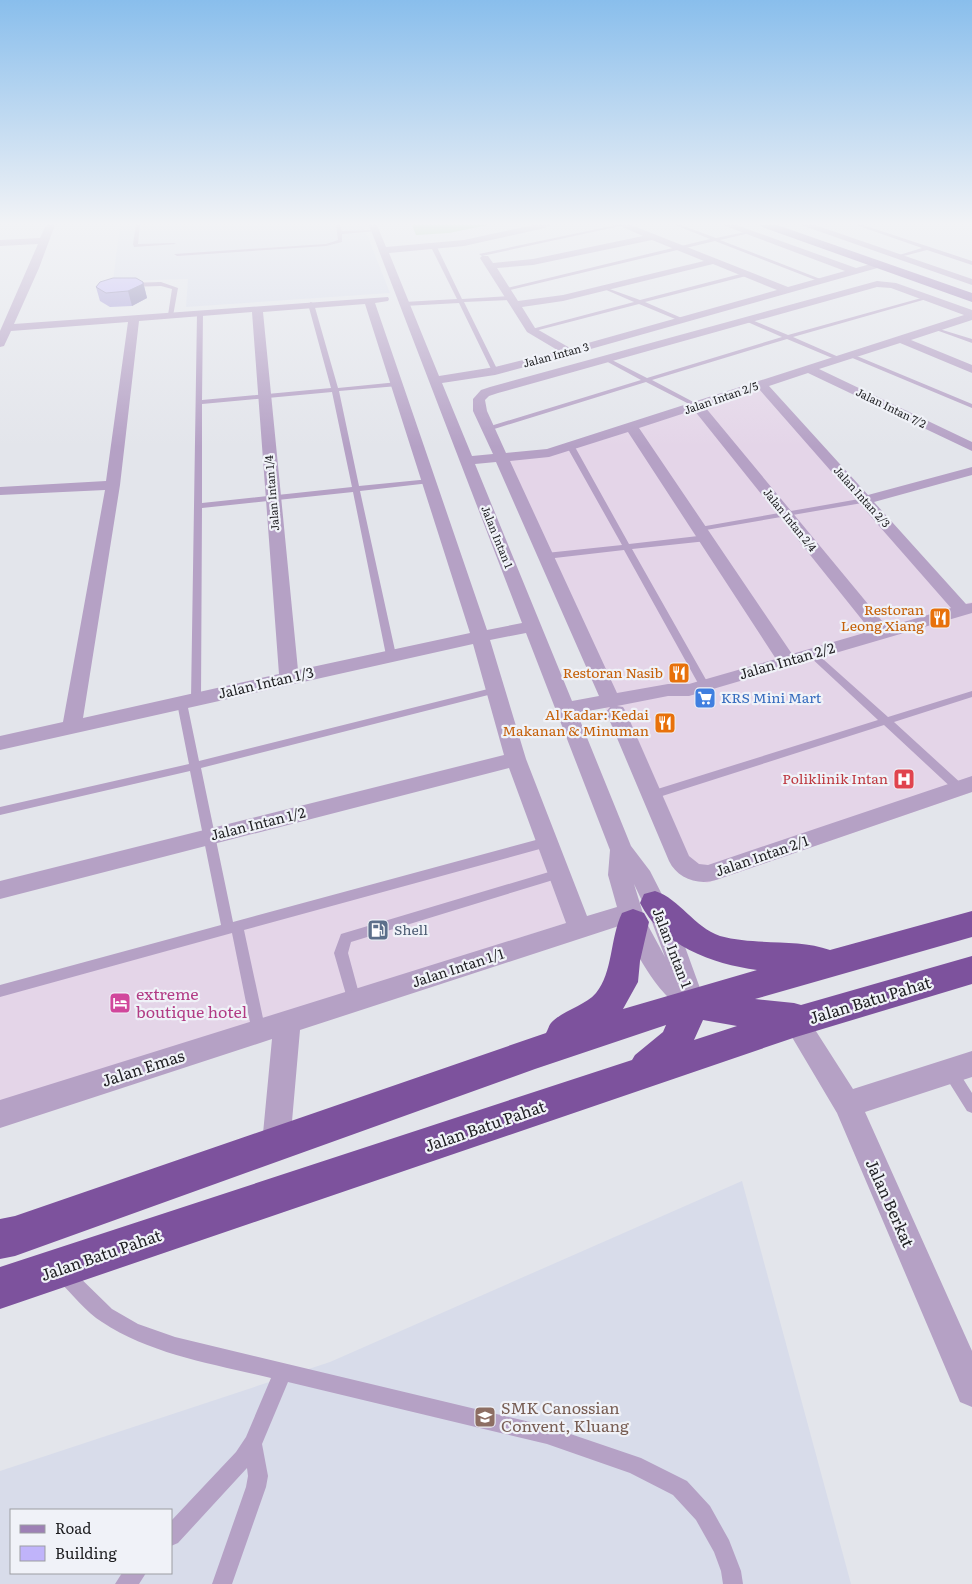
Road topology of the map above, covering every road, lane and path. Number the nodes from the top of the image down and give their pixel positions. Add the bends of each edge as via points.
1 (20, 299) edge
2 (173, 299) edge
3 (487, 299) edge
4 (512, 299) edge
5 (633, 299) edge
6 (653, 299) edge
7 (755, 299) edge
8 (819, 299) edge
9 (924, 299) edge
10 (929, 299) edge
11 (369, 300) junction
12 (403, 301) junction
13 (460, 301) junction
14 (641, 302) junction
15 (311, 304) junction
16 (257, 308) junction
17 (200, 312) junction
18 (171, 315) junction
19 (972, 315) edge
20 (134, 318) junction
21 (745, 319) junction
22 (682, 320) junction
23 (7, 328) junction
24 (938, 328) junction
25 (531, 330) junction
26 (788, 337) junction
27 (902, 340) junction
28 (972, 341) edge
29 (0, 344) edge
30 (569, 352) junction
31 (845, 358) junction
32 (606, 359) junction
33 (810, 369) junction
34 (972, 369) edge
35 (495, 370) junction
36 (434, 380) junction
37 (648, 380) junction
38 (398, 384) junction
39 (761, 384) junction
40 (335, 390) junction
41 (264, 396) junction
42 (200, 402) junction
43 (697, 406) junction
44 (972, 406) edge
45 (632, 427) junction
46 (488, 428) junction
47 (570, 447) junction
48 (972, 447) edge
49 (502, 459) junction
50 (466, 460) junction
51 (972, 471) edge
52 (430, 481) junction
53 (113, 485) junction
54 (356, 489) junction
55 (0, 491) edge
56 (272, 499) junction
57 (865, 500) junction
58 (197, 506) junction
59 (785, 514) junction
60 (704, 534) junction
61 (627, 547) junction
62 (546, 556) junction
63 (967, 609) edge
64 (532, 626) junction
65 (882, 633) junction
66 (480, 636) junction
67 (811, 653) junction
68 (391, 655) junction
69 (787, 661) junction
70 (289, 678) junction
71 (697, 687) junction
72 (496, 690) junction
73 (972, 694) edge
74 (189, 701) junction
75 (613, 706) junction
76 (567, 715) junction
77 (885, 721) junction
78 (72, 726) junction
79 (0, 743) edge
80 (516, 759) junction
81 (195, 766) junction
82 (966, 786) edge
83 (652, 795) junction
84 (0, 811) edge
85 (209, 836) junction
86 (547, 842) junction
87 (559, 874) junction
88 (0, 890) edge
89 (639, 913) junction
90 (972, 924) edge
91 (232, 928) junction
92 (580, 928) junction
93 (841, 961) junction
94 (972, 970) edge
95 (0, 991) edge
96 (354, 1002) junction
97 (692, 1002) junction
98 (802, 1020) junction
99 (287, 1023) junction
100 (258, 1032) junction
101 (535, 1053) junction
102 (961, 1067) edge
103 (640, 1073) junction
104 (847, 1104) junction
105 (972, 1106) edge
106 (0, 1114) edge
107 (276, 1144) junction
108 (0, 1238) edge
109 (59, 1269) junction
110 (0, 1288) edge
111 (283, 1372) junction
112 (972, 1390) edge
113 (253, 1444) junction
114 (172, 1535) edge
115 (135, 1574) edge
116 (125, 1584) edge
117 (222, 1584) edge
118 (733, 1584) edge

1 - 23 street
2 - 18 lane
3 - 13 lane
4 - 25 street
5 - 14 lane
6 - 14 lane
7 - 22 street, Jalan Intan 3
8 - 21 street
9 - 26 lane
10 - 19 street
11 - 12 street
11 - 15 street
11 - 38 street
12 - 13 lane
12 - 36 street, Jalan Intan 1
13 - 35 lane
14 - 22 lane
14 - 25 lane
15 - 16 street
15 - 40 lane
16 - 17 street
16 - 41 street, Jalan Intan 1/4
17 - 18 street
17 - 42 lane
18 - 20 street
19 - 24 street, Jalan Intan 2/5
20 - 23 street
20 - 53 street
21 - 26 lane
21 - 32 street
22 - 30 street, Jalan Intan 3
23 - 29 street
24 - 27 street, Jalan Intan 2/5
24 - 28 lane
25 - 30 street
26 - 31 lane
26 - 37 lane
27 - 31 street, Jalan Intan 2/5
27 - 34 street
30 - 35 street, Jalan Intan 3
31 - 33 street, Jalan Intan 2/5
31 - 44 lane
32 - 37 lane
32 - 46 street via 485,394 479,399 480,411
33 - 39 street, Jalan Intan 2/5
33 - 48 street, Jalan Intan 7/2
35 - 36 street, Jalan Intan 3
36 - 50 street, Jalan Intan 1
37 - 43 lane
37 - 46 lane
38 - 40 lane
38 - 52 street
39 - 43 street, Jalan Intan 2/5
39 - 57 street, Jalan Intan 2/3
40 - 41 lane
40 - 54 lane
41 - 42 lane
41 - 56 street, Jalan Intan 1/4
42 - 58 lane
43 - 45 street, Jalan Intan 2/5
43 - 59 street, Jalan Intan 2/4
45 - 47 street, Jalan Intan 2/5
45 - 60 street
46 - 49 street
47 - 49 street, Jalan Intan 2/5 via 549,454
47 - 61 lane
49 - 50 street, Jalan Intan 2/5
49 - 62 street
50 - 64 street, Jalan Intan 1
51 - 57 street
52 - 54 lane
52 - 66 street
53 - 55 street
53 - 78 street
54 - 56 lane
54 - 68 lane
56 - 58 lane
56 - 70 street, Jalan Intan 1/4
57 - 59 lane
57 - 63 street, Jalan Intan 2/3
58 - 74 lane
59 - 60 lane
59 - 65 street, Jalan Intan 2/4
60 - 61 lane
60 - 69 street
61 - 62 lane
61 - 71 lane
62 - 75 street
63 - 65 street, Jalan Intan 2/2
64 - 66 street, Jalan Intan 1/3
64 - 76 street, Jalan Intan 1
65 - 67 street, Jalan Intan 2/2
66 - 68 street, Jalan Intan 1/3
66 - 72 street
67 - 69 street, Jalan Intan 2/2
67 - 77 lane
68 - 70 street, Jalan Intan 1/3
69 - 71 street, Jalan Intan 2/2
70 - 74 street, Jalan Intan 1/3
71 - 75 street, Jalan Intan 2/2 via 677,700
72 - 80 street
72 - 81 lane
73 - 77 lane
74 - 78 street, Jalan Intan 1/3
74 - 81 lane
75 - 76 street, Jalan Intan 2/2
75 - 83 street, Jalan Intan 2/1
76 - 89 street, Jalan Intan 1 via 621,850 620,875
77 - 82 lane
77 - 83 lane
78 - 79 street, Jalan Intan 1/3
80 - 85 street, Jalan Intan 1/2
80 - 86 street
81 - 84 lane
81 - 85 lane
82 - 83 street, Jalan Intan 2/1 via 708,874 685,868 680,861
85 - 88 street, Jalan Intan 1/2
85 - 91 lane
86 - 87 street
86 - 91 lane
87 - 92 street
87 - 96 lane via 346,938 341,953
89 - 92 street, Jalan Intan 1/1
89 - 93 highway via 679,925 705,944 747,955
89 - 97 street, Jalan Intan 1 via 658,968
89 - 101 highway via 624,961 622,982 607,1005
90 - 93 highway
91 - 95 lane
91 - 100 lane
92 - 96 street, Jalan Intan 1/1
93 - 97 highway
94 - 98 highway, Jalan Batu Pahat
96 - 99 street, Jalan Intan 1/1
97 - 98 highway
97 - 101 highway
97 - 103 highway via 675,1043
98 - 103 highway, Jalan Batu Pahat
98 - 104 street, Jalan Berkat
99 - 100 street, Jalan Emas
99 - 107 street
100 - 106 street, Jalan Emas
101 - 107 highway
102 - 104 street
102 - 105 lane
103 - 109 highway, Jalan Batu Pahat
104 - 112 street, Jalan Berkat
107 - 108 highway via 15,1236
109 - 110 highway, Jalan Batu Pahat
109 - 111 lane via 106,1316 133,1331 175,1346
111 - 113 lane
111 - 118 lane via 547,1436 634,1465 680,1488 703,1513 722,1547
113 - 114 lane via 243,1459
113 - 117 lane via 258,1476 256,1487
115 - 116 lane

